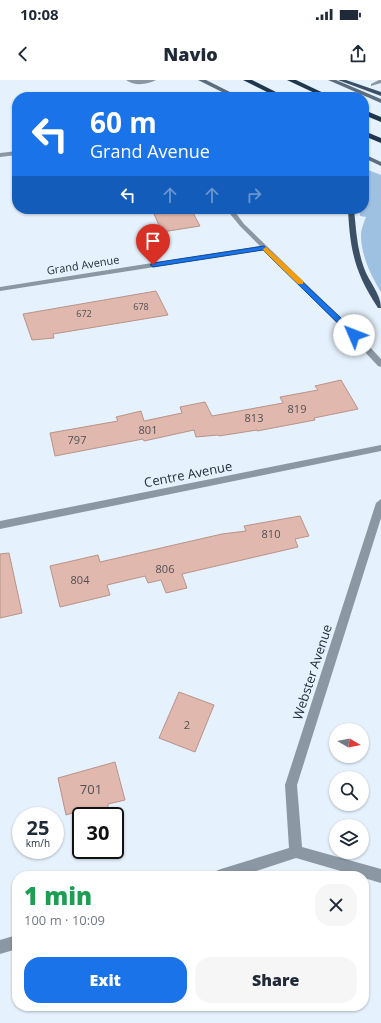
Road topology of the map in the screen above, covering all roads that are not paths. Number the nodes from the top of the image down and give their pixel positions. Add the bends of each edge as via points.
1 (129, 80) edge
2 (153, 80) edge
3 (201, 80) edge
4 (246, 80) edge
5 (290, 80) edge
6 (331, 80) edge
7 (341, 80) edge
8 (381, 81) edge
9 (373, 86) dead end
10 (226, 92) edge
11 (272, 92) edge
12 (318, 92) edge
13 (360, 92) edge
14 (381, 94) edge
15 (369, 96) edge
16 (381, 101) edge
17 (369, 114) edge
18 (381, 120) edge
19 (369, 135) edge
20 (381, 141) edge
21 (12, 154) edge
22 (0, 155) edge
23 (369, 158) edge
24 (381, 164) edge
25 (233, 214) edge
26 (351, 214) edge
27 (264, 248) junction
28 (0, 289) edge
29 (381, 306) edge
30 (381, 364) edge
31 (381, 448) edge
32 (381, 503) edge
33 (0, 525) edge
34 (296, 852) junction
35 (237, 871) edge
36 (363, 871) edge
37 (369, 873) edge
38 (381, 876) edge
39 (12, 943) edge
40 (0, 947) edge

1 - 2 street via 140,83
3 - 10 main road
4 - 11 highway
5 - 12 highway
6 - 13 main road
7 - 14 main road
8 - 9 street
15 - 16 main road
17 - 18 highway
19 - 20 highway
21 - 22 street
23 - 24 main road
25 - 27 street
26 - 29 main road via 357,263
27 - 28 street, Grand Avenue
27 - 30 street
31 - 33 street, Centre Avenue
32 - 34 street, Webster Avenue via 291,785
34 - 35 street
34 - 36 street
37 - 38 street
39 - 40 street

